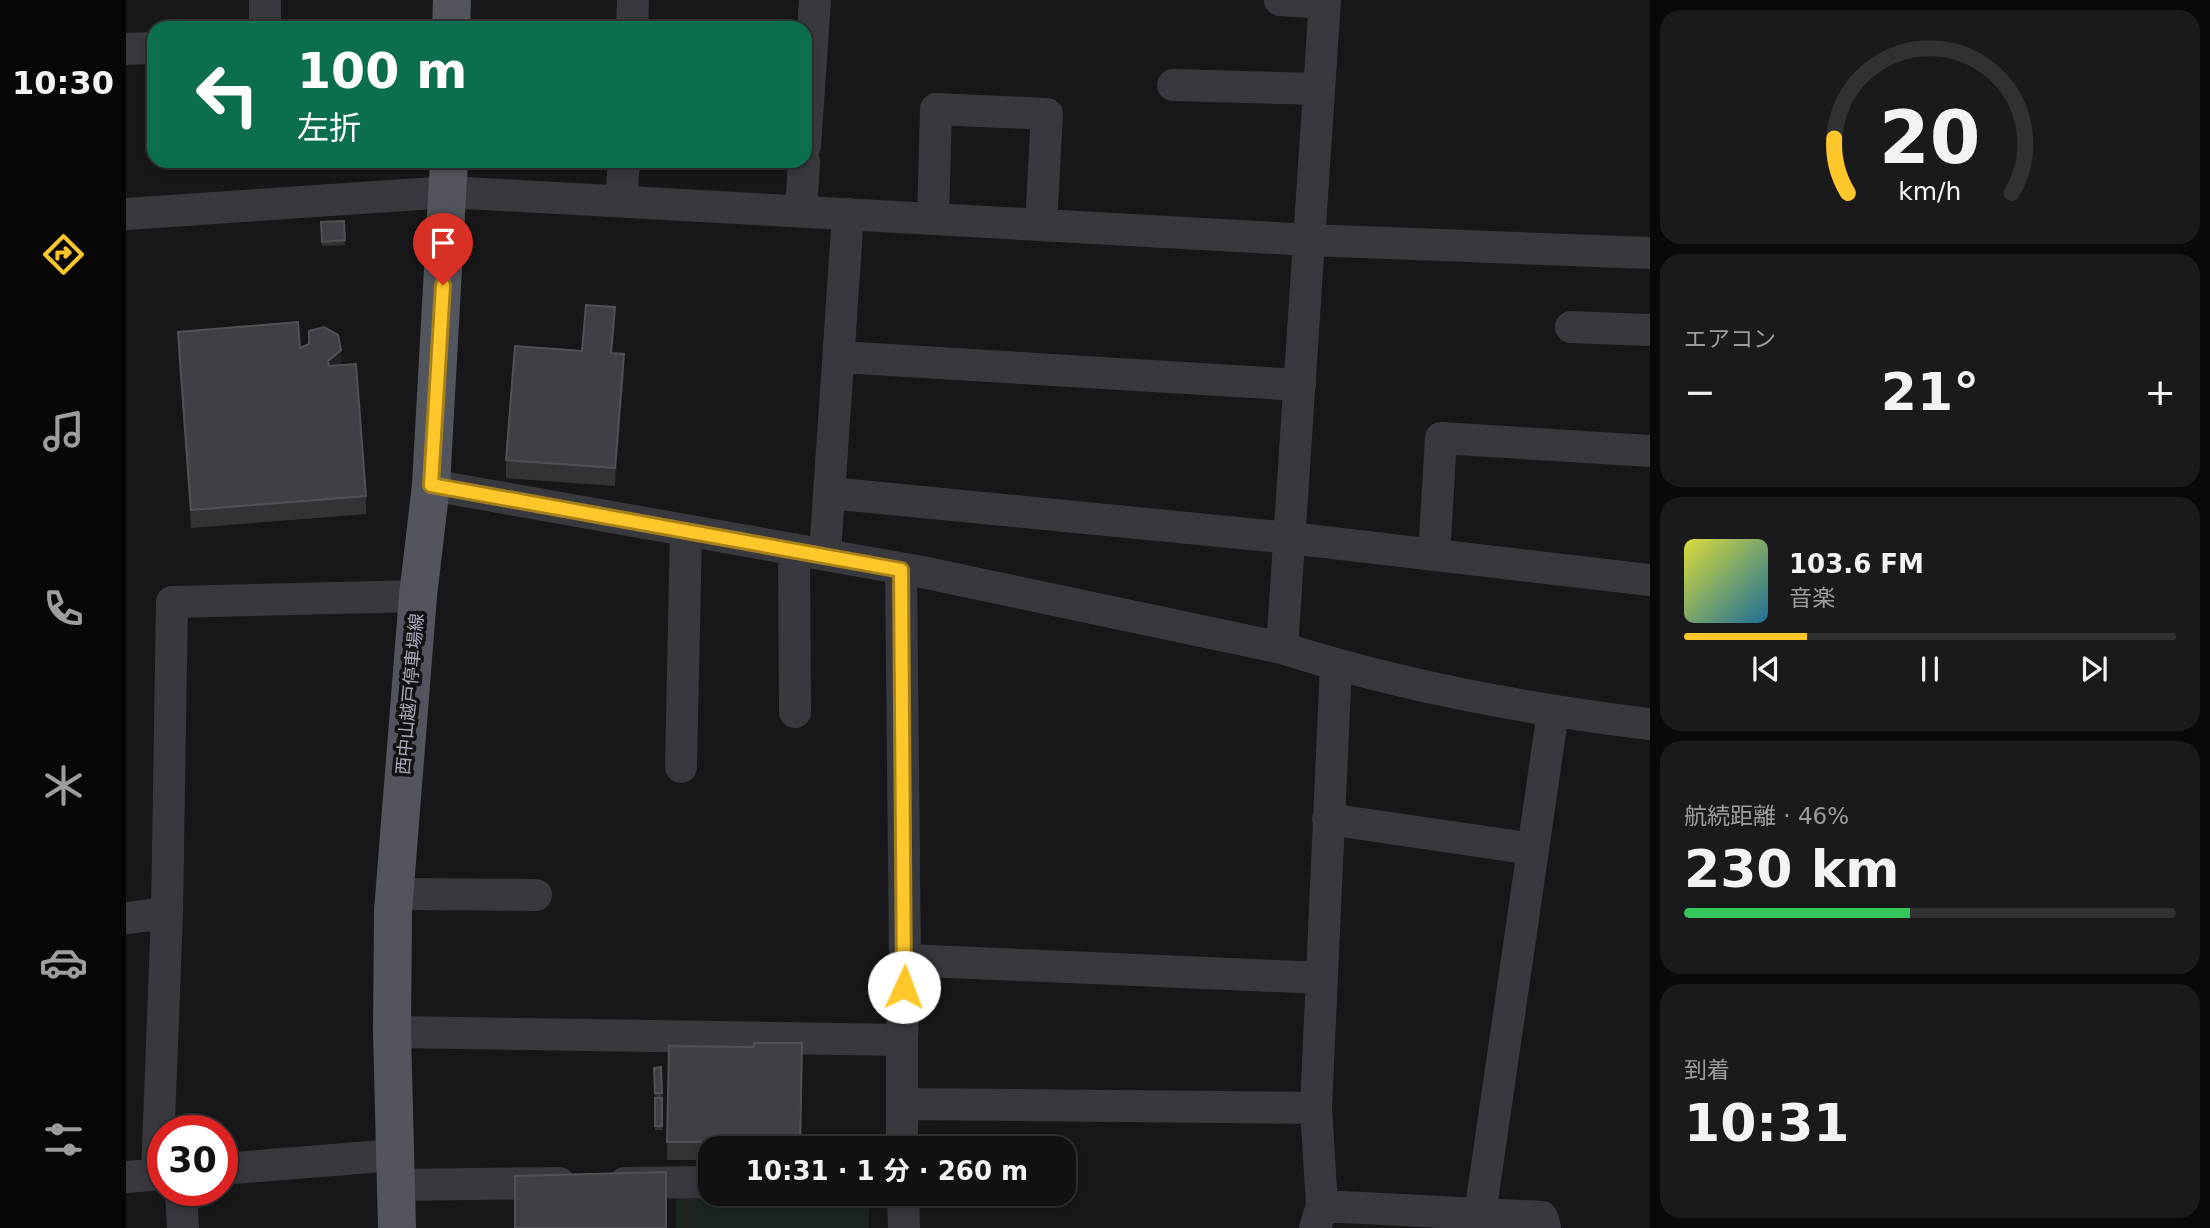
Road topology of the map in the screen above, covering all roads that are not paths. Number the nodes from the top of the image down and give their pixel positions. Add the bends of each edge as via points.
1 (265, 0) edge
2 (452, 0) edge
3 (633, 0) edge
4 (815, 0) edge
5 (1280, 0) edge
6 (1325, 2) edge
7 (265, 21) edge
8 (451, 21) edge
9 (632, 21) edge
10 (812, 25) edge
11 (147, 48) edge
12 (126, 49) edge
13 (1173, 85) dead end
14 (1319, 89) junction
15 (623, 168) edge
16 (804, 168) edge
17 (449, 176) edge
18 (621, 201) junction
19 (801, 211) junction
20 (126, 214) edge
21 (848, 214) junction
22 (933, 219) junction
23 (1041, 225) junction
24 (1310, 240) junction
25 (1650, 253) edge
26 (1571, 327) dead end
27 (1650, 330) edge
28 (840, 357) junction
29 (1300, 384) junction
30 (1650, 451) edge
31 (431, 485) junction
32 (830, 493) junction
33 (686, 530) junction
34 (1290, 538) junction
35 (794, 549) junction
36 (825, 554) junction
37 (1433, 555) junction
38 (901, 570) junction
39 (1650, 580) edge
40 (418, 596) junction
41 (1282, 648) junction
42 (1336, 665) junction
43 (795, 712) dead end
44 (1553, 712) junction
45 (1650, 724) edge
46 (681, 767) dead end
47 (1328, 819) junction
48 (1533, 849) junction
49 (394, 894) junction
50 (536, 895) dead end
51 (167, 914) junction
52 (126, 918) edge
53 (905, 961) junction
54 (1321, 978) junction
55 (392, 1032) junction
56 (902, 1040) junction
57 (902, 1104) junction
58 (1317, 1108) junction
59 (159, 1115) edge
60 (902, 1136) edge
61 (238, 1169) edge
62 (396, 1170) junction
63 (698, 1182) edge
64 (172, 1206) edge
65 (903, 1206) edge
66 (1480, 1214) junction
67 (1319, 1217) edge
68 (184, 1228) edge
69 (397, 1228) edge
70 (904, 1228) edge
71 (1545, 1228) edge

1 - 7 street
2 - 8 main road
3 - 9 street
4 - 10 street
5 - 6 street
6 - 14 street
11 - 12 street
13 - 14 street
14 - 24 street
15 - 18 street
16 - 19 street
17 - 18 street
17 - 20 street
17 - 31 main road, 西中山越戸停車場線
18 - 19 street
19 - 21 street
21 - 22 street
21 - 28 street
22 - 23 street
22 - 23 street via 936,109 1046,114
23 - 24 street
24 - 25 street
24 - 29 street
26 - 27 street
28 - 29 street
28 - 32 street
29 - 34 street
30 - 37 street via 1441,438
31 - 33 street
31 - 40 main road, 西中山越戸停車場線
32 - 34 street
32 - 36 street
33 - 35 street
33 - 46 street
34 - 37 street
34 - 41 street
35 - 36 street
35 - 43 street
36 - 38 street
37 - 39 street
38 - 41 street
38 - 53 street
40 - 49 main road, 西中山越戸停車場線
40 - 51 street via 172,602
41 - 42 street
42 - 44 street
42 - 47 street
44 - 45 street
44 - 48 street
47 - 48 street
47 - 54 street
48 - 66 street
49 - 50 street
49 - 55 main road, 西中山越戸停車場線
51 - 52 street
51 - 59 street
53 - 54 street
53 - 56 street
54 - 58 street
55 - 56 street
55 - 62 main road, 西中山越戸停車場線
56 - 57 street
57 - 58 street
57 - 60 street
58 - 67 street
61 - 62 street
62 - 63 street via 594,1183
62 - 69 main road, 西中山越戸停車場線
64 - 68 street
65 - 70 street
66 - 67 street
66 - 71 street via 1542,1217

